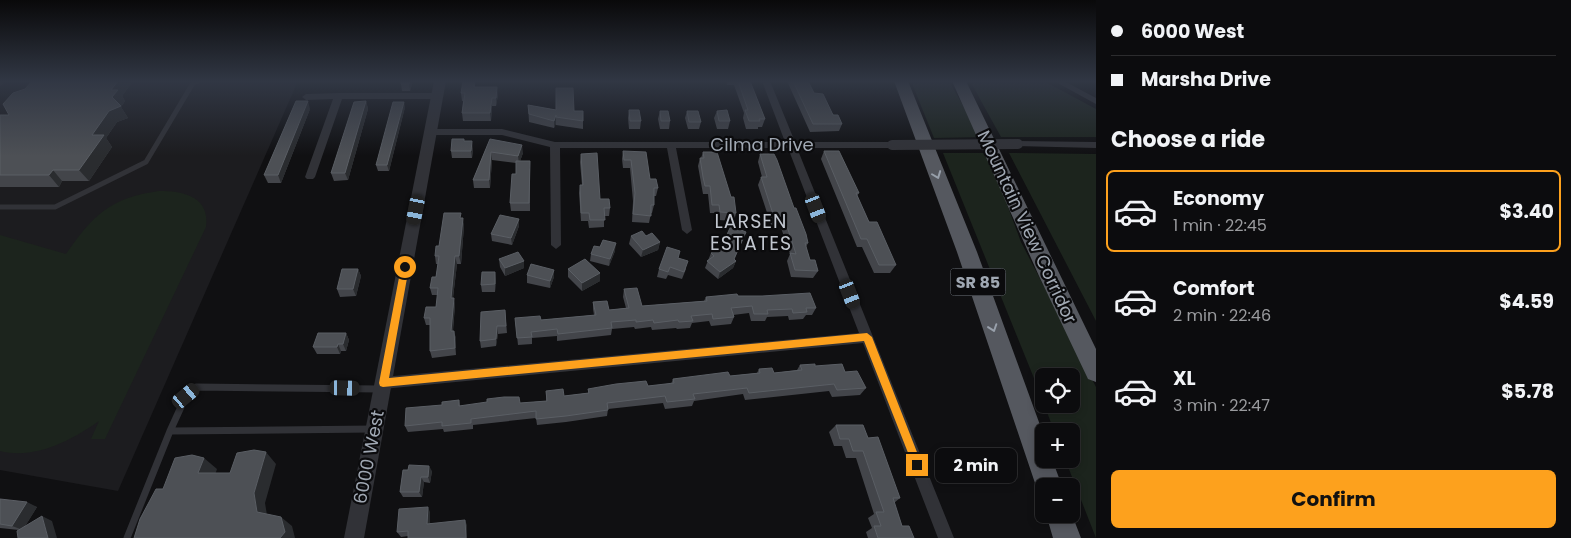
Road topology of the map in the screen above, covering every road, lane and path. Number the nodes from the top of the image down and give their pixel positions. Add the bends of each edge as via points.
1 (179, 106) edge
2 (335, 106) edge
3 (435, 106) edge
4 (776, 106) edge
5 (910, 106) edge
6 (970, 106) edge
7 (430, 132) junction
8 (1096, 144) edge
9 (555, 145) junction
10 (670, 145) junction
11 (791, 145) junction
12 (310, 178) dead end
13 (0, 206) edge
14 (687, 230) dead end
15 (556, 245) dead end
16 (867, 337) junction
17 (1096, 372) edge
18 (383, 386) junction
19 (374, 429) junction
20 (170, 431) junction
21 (1046, 478) edge
22 (1062, 523) edge
23 (127, 538) edge
24 (354, 538) edge
25 (946, 538) edge
26 (1067, 538) edge

1 - 13 lane via 146,162 55,207
2 - 12 street
3 - 7 street, 6000 West
4 - 11 street
5 -> 21 highway, SR 85 via 967,252
6 - 17 highway, Mountain View Corridor
7 - 9 street, Cilma Drive via 502,132
7 - 18 street, 6000 West
8 - 11 street, Cilma Drive, bridge
9 - 10 street, Cilma Drive
9 - 15 street
10 - 11 street, Cilma Drive
10 - 14 street
11 - 16 street
16 - 18 street
16 - 25 street
18 - 19 street, 6000 West
18 - 20 lane via 196,387 186,396
19 - 20 lane
19 - 24 street, 6000 West
20 - 23 lane
22 - 26 highway

